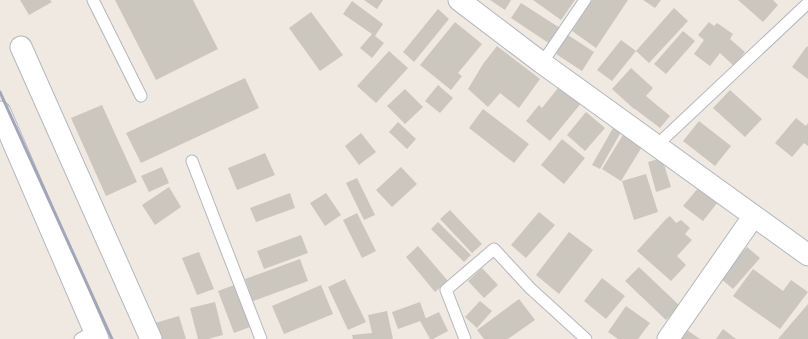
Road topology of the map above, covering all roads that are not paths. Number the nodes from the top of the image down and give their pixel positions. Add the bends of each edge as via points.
1 (93, 0) edge
2 (459, 0) edge
3 (585, 0) edge
4 (808, 3) edge
5 (21, 47) dead end
6 (542, 62) junction
7 (141, 96) dead end
8 (0, 112) edge
9 (657, 145) junction
10 (192, 161) dead end
11 (753, 217) junction
12 (808, 255) edge
13 (91, 336) edge
14 (151, 339) edge
15 (261, 339) edge
16 (465, 339) edge
17 (586, 339) edge
18 (668, 339) edge

1 - 7 lane
2 - 6 street
3 - 6 lane
4 - 9 lane
5 - 14 street
6 - 9 street
8 - 13 street
9 - 11 street
10 - 15 lane
11 - 12 street
11 - 18 street
16 - 17 lane via 446,290 494,249 530,288

